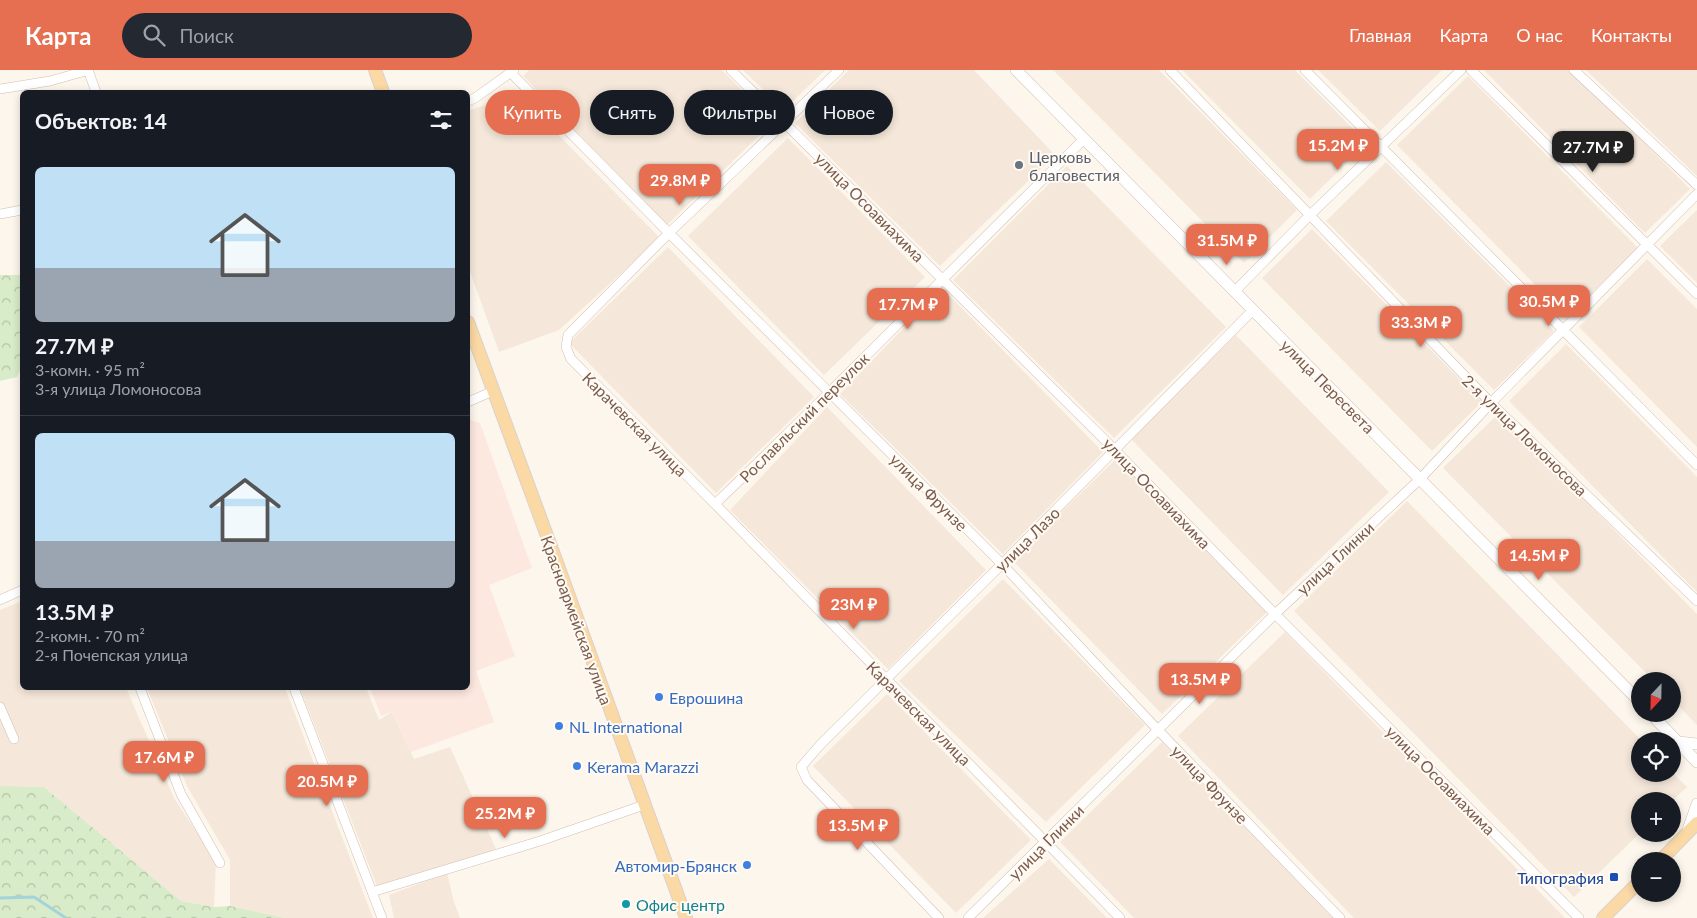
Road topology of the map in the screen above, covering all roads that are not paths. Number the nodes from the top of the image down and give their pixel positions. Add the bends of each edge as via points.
1 (88, 70) edge
2 (375, 70) edge
3 (731, 70) edge
4 (840, 70) edge
5 (1017, 70) edge
6 (1170, 70) edge
7 (1306, 70) edge
8 (1461, 70) edge
9 (1472, 70) edge
10 (1574, 70) edge
11 (513, 72) edge
12 (0, 89) edge
13 (95, 90) edge
14 (382, 90) edge
15 (752, 90) edge
16 (470, 100) edge
17 (795, 113) edge
18 (795, 132) edge
19 (771, 135) edge
20 (1084, 139) junction
21 (1382, 145) junction
22 (1697, 185) edge
23 (1697, 194) edge
24 (20, 210) edge
25 (0, 214) edge
26 (1309, 216) junction
27 (669, 233) junction
28 (1648, 244) junction
29 (942, 279) junction
30 (1234, 291) junction
31 (1697, 294) edge
32 (1253, 310) junction
33 (470, 328) edge
34 (1563, 330) junction
35 (493, 391) junction
36 (830, 393) junction
37 (470, 401) edge
38 (1491, 403) junction
39 (1115, 450) junction
40 (1697, 464) edge
41 (1420, 479) junction
42 (715, 504) junction
43 (1002, 564) junction
44 (20, 591) edge
45 (0, 600) edge
46 (1697, 601) edge
47 (1275, 614) junction
48 (887, 680) junction
49 (141, 690) edge
50 (295, 690) edge
51 (1631, 693) edge
52 (0, 707) edge
53 (1659, 722) edge
54 (1158, 730) junction
55 (1669, 732) edge
56 (14, 739) dead end
57 (1681, 742) edge
58 (1681, 743) edge
59 (1681, 744) edge
60 (1697, 744) edge
61 (1697, 750) edge
62 (1697, 762) edge
63 (1697, 804) edge
64 (644, 805) junction
65 (1697, 817) edge
66 (1697, 823) edge
67 (1687, 834) junction
68 (1046, 842) junction
69 (1669, 852) edge
70 (220, 863) dead end
71 (1631, 890) edge
72 (372, 892) junction
73 (382, 918) edge
74 (686, 918) edge
75 (939, 918) edge
76 (968, 918) edge
77 (1120, 918) edge
78 (1340, 918) edge
79 (1579, 918) edge
80 (1603, 918) edge

1 - 12 street via 50,81
1 - 13 street
2 - 14 main road
3 - 15 street, улица Осоавиахима
4 - 17 street
5 - 20 main road, улица Пересвета
6 - 26 street, 2-я улица Ломоносова
7 - 21 street
8 - 21 street
9 - 28 street
10 - 22 street
11 - 16 street
11 - 27 street, улица Фрунзе
18 - 29 street, улица Осоавиахима
19 - 27 street
20 - 29 street, Рославльский переулок
20 - 30 main road, улица Пересвета
21 - 26 street
21 - 34 street
23 - 28 street, улица Глинки
24 - 25 street
26 - 30 street
26 - 38 street, 2-я улица Ломоносова
27 - 36 street, улица Фрунзе
27 - 42 street, Карачевская улица via 568,335 566,347 571,359
28 - 31 street
28 - 34 street, улица Глинки
29 - 36 street, Рославльский переулок
29 - 39 street, улица Осоавиахима
30 - 32 main road, улица Пересвета
32 - 39 street, улица Лазо
32 - 41 main road, улица Пересвета
33 - 35 main road, Красноармейская улица
34 - 38 street, улица Глинки
34 - 40 street
35 - 37 street
35 - 64 main road, Красноармейская улица
36 - 42 street, Рославльский переулок
36 - 43 street, улица Фрунзе
38 - 41 street, улица Глинки
38 - 46 street, 2-я улица Ломоносова
39 - 43 street, улица Лазо
39 - 47 street, улица Осоавиахима
41 - 47 street, улица Глинки
41 - 51 main road, улица Пересвета
42 - 48 street, Карачевская улица
43 - 48 street, улица Лазо
43 - 54 street, улица Фрунзе
44 - 45 street
47 - 54 street, улица Глинки
47 - 79 street, улица Осоавиахима
48 - 68 street, Карачевская улица
48 - 75 street, улица Лазо via 820,744 801,767 807,780
49 - 70 street via 181,794
50 - 72 street
52 - 56 street
53 - 55 main road
54 - 68 street, улица Глинки
54 - 78 street, улица Фрунзе
57 - 60 main road
58 - 61 main road
59 - 62 main road
63 - 67 main road
64 - 72 street via 540,841
64 - 74 main road, Красноармейская улица
65 - 67 main road
66 - 67 main road
67 - 69 main road
68 - 76 street, улица Глинки
68 - 77 street, Карачевская улица
71 - 80 main road
72 - 73 street

